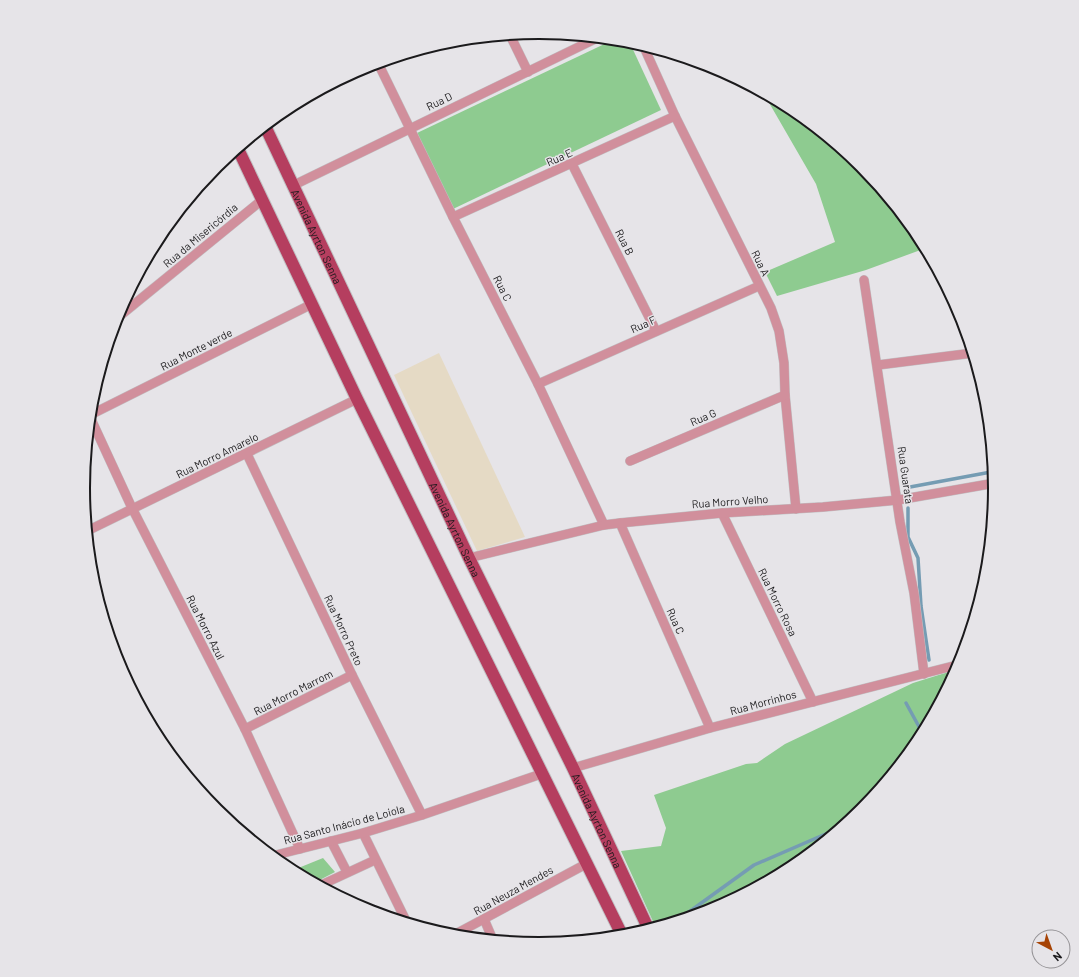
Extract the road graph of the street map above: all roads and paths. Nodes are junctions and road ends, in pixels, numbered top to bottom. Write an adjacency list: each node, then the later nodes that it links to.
1 (512, 40): 5 (street)
2 (589, 42): 5 (street, Rua D)
3 (646, 52): 6 (street, Rua A)
4 (381, 68): 7 (street, Rua C)
5 (528, 72): 7 (street, Rua D)
6 (675, 116): 10 (street, Rua E); 15 (street, Rua A)
7 (410, 128): 11 (street, Rua D); 13 (street, Rua C)
8 (267, 131): 11 (main road, Avenida Ayrton Senna)
9 (240, 153): 12 (main road)
10 (572, 164): 13 (street, Rua E); 18 (street, Rua B)
11 (292, 186): 36 (main road, Avenida Ayrton Senna)
12 (262, 200): 16 (main road); 17 (street, Rua da Misericórdia)
13 (453, 217): 21 (street, Rua C)
14 (864, 280): 20 (street, Rua Guarata)
15 (759, 286): 18 (street, Rua F); 22 (street, Rua A)
16 (312, 304): 23 (main road); 24 (street, Rua Monte verde)
17 (127, 310)
18 (656, 331): 21 (street, Rua F)
19 (968, 354): 20 (street)
20 (878, 364): 29 (street, Rua Guarata)
21 (538, 384): 34 (street, Rua C)
22 (785, 395): 27 (street, Rua G); 31 (street, Rua A)
23 (357, 399): 26 (street, Rua Morro Amarelo); 44 (main road)
24 (97, 412)
25 (95, 426): 30 (street, Rua Morro Azul)
26 (247, 454): 30 (street, Rua Morro Amarelo); 39 (street, Rua Morro Preto)
27 (630, 461)
28 (989, 484): 29 (street, Rua Morro Velho)
29 (898, 500): 31 (street, Rua Morro Velho); 38 (street, Rua Guarata)
30 (132, 508): 35 (street, Rua Morro Amarelo); 42 (street, Rua Morro Azul)
31 (796, 509): 32 (street, Rua Morro Velho)
32 (722, 513): 33 (street, Rua Morro Velho); 40 (street, Rua Morro Rosa)
33 (620, 523): 34 (street, Rua Morro Velho); 41 (street, Rua C)
34 (604, 525): 36 (street, Rua Morro Velho)
35 (92, 528)
36 (469, 558): 43 (main road, Avenida Ayrton Senna)
37 (953, 666): 38 (street, Rua Morrinhos)
38 (924, 674): 40 (street, Rua Morrinhos)
39 (352, 675): 42 (street, Rua Morro Marrom); 45 (street, Rua Morro Preto)
40 (813, 702): 41 (street, Rua Morrinhos)
41 (710, 728): 43 (street, Rua Morrinhos)
42 (246, 729): 48 (street, Rua Morro Azul)
43 (573, 768): 56 (main road, Avenida Ayrton Senna)
44 (541, 774): 45 (street, Rua Santo Inácio de Loiola); 51 (main road)
45 (422, 815): 46 (street, Rua Santo Inácio de Loiola)
46 (363, 833): 47 (street, Rua Santo Inácio de Loiola); 50 (street)
47 (331, 841): 48 (street, Rua Santo Inácio de Loiola); 52 (street)
48 (300, 849): 49 (street, Rua Santo Inácio de Loiola)
49 (279, 854)
50 (375, 860): 52 (street); 54 (street)
51 (586, 864): 55 (street, Rua Neuza Mendes); 57 (main road)
52 (347, 872): 53 (street)
53 (325, 883)
54 (404, 917)
55 (484, 919): 58 (street, Rua Neuza Mendes); 59 (street)
56 (647, 925)
57 (620, 930)
58 (462, 931)
59 (492, 935)

